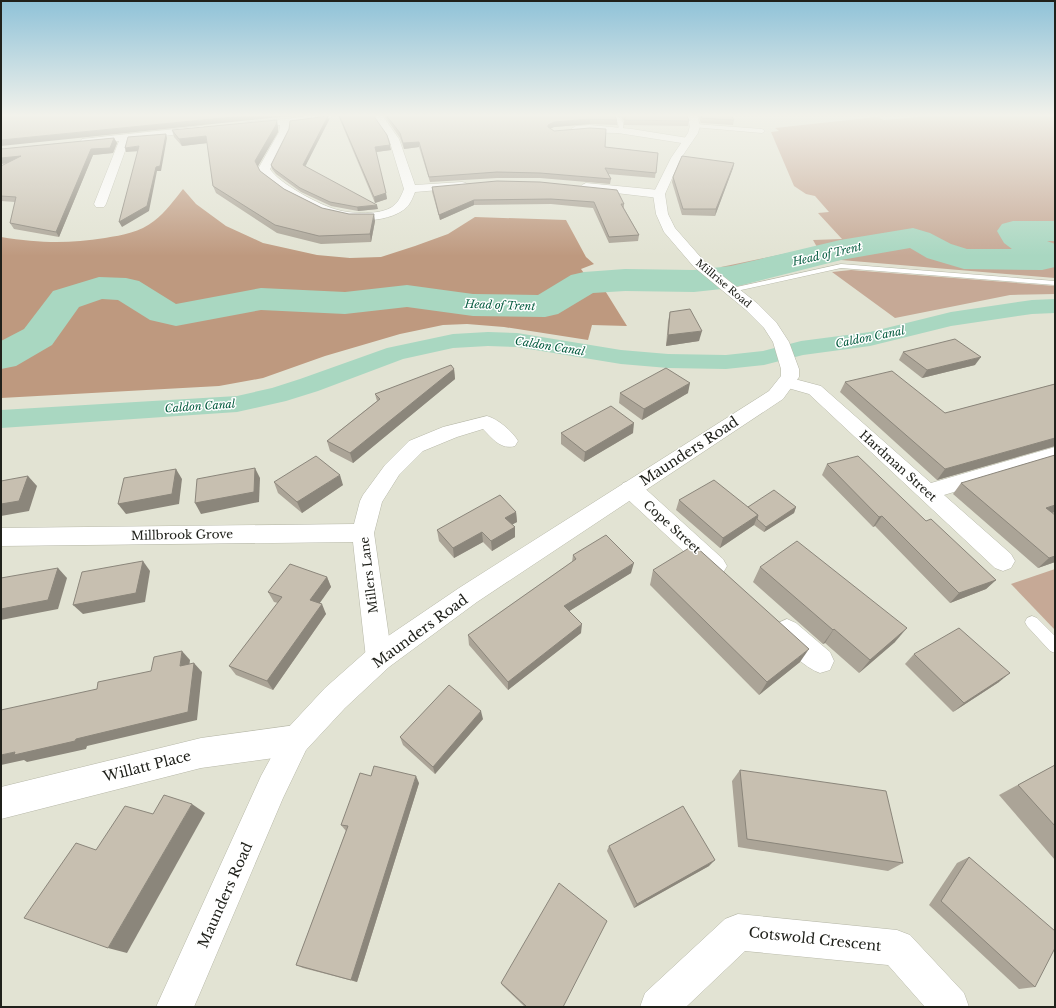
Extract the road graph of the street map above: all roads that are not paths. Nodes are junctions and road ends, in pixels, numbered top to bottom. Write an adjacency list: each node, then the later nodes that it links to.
1 (114, 162): 9 (street)
2 (268, 162): 7 (street)
3 (401, 162): 7 (street)
4 (674, 162): 8 (street)
5 (476, 184): 7 (street)
6 (571, 186): 8 (street)
7 (410, 189)
8 (659, 194): 11 (street, Millrise Road)
9 (97, 200)
10 (1055, 283): 11 (lane)
11 (729, 288): 12 (street, Millrise Road)
12 (789, 376): 15 (street, Maunders Road); 16 (street, Hardman Street)
13 (508, 441): 17 (street, Millers Lane)
14 (1055, 454): 16 (street)
15 (631, 489): 20 (street, Cope Street); 24 (street, Maunders Road)
16 (927, 492): 19 (street, Hardman Street)
17 (363, 533): 18 (street, Millbrook Grove); 24 (street, Millers Lane)
18 (1, 537)
19 (1003, 561)
20 (731, 580)
21 (773, 618): 25 (street)
22 (1032, 622): 23 (lane)
23 (1055, 646)
24 (379, 658): 26 (street, Maunders Road)
25 (820, 661)
26 (296, 740): 27 (street, Willatt Place); 28 (street, Maunders Road)
27 (1, 803)
28 (175, 1007)
29 (659, 1007): 30 (street, Cotswold Crescent)
30 (950, 1007)

